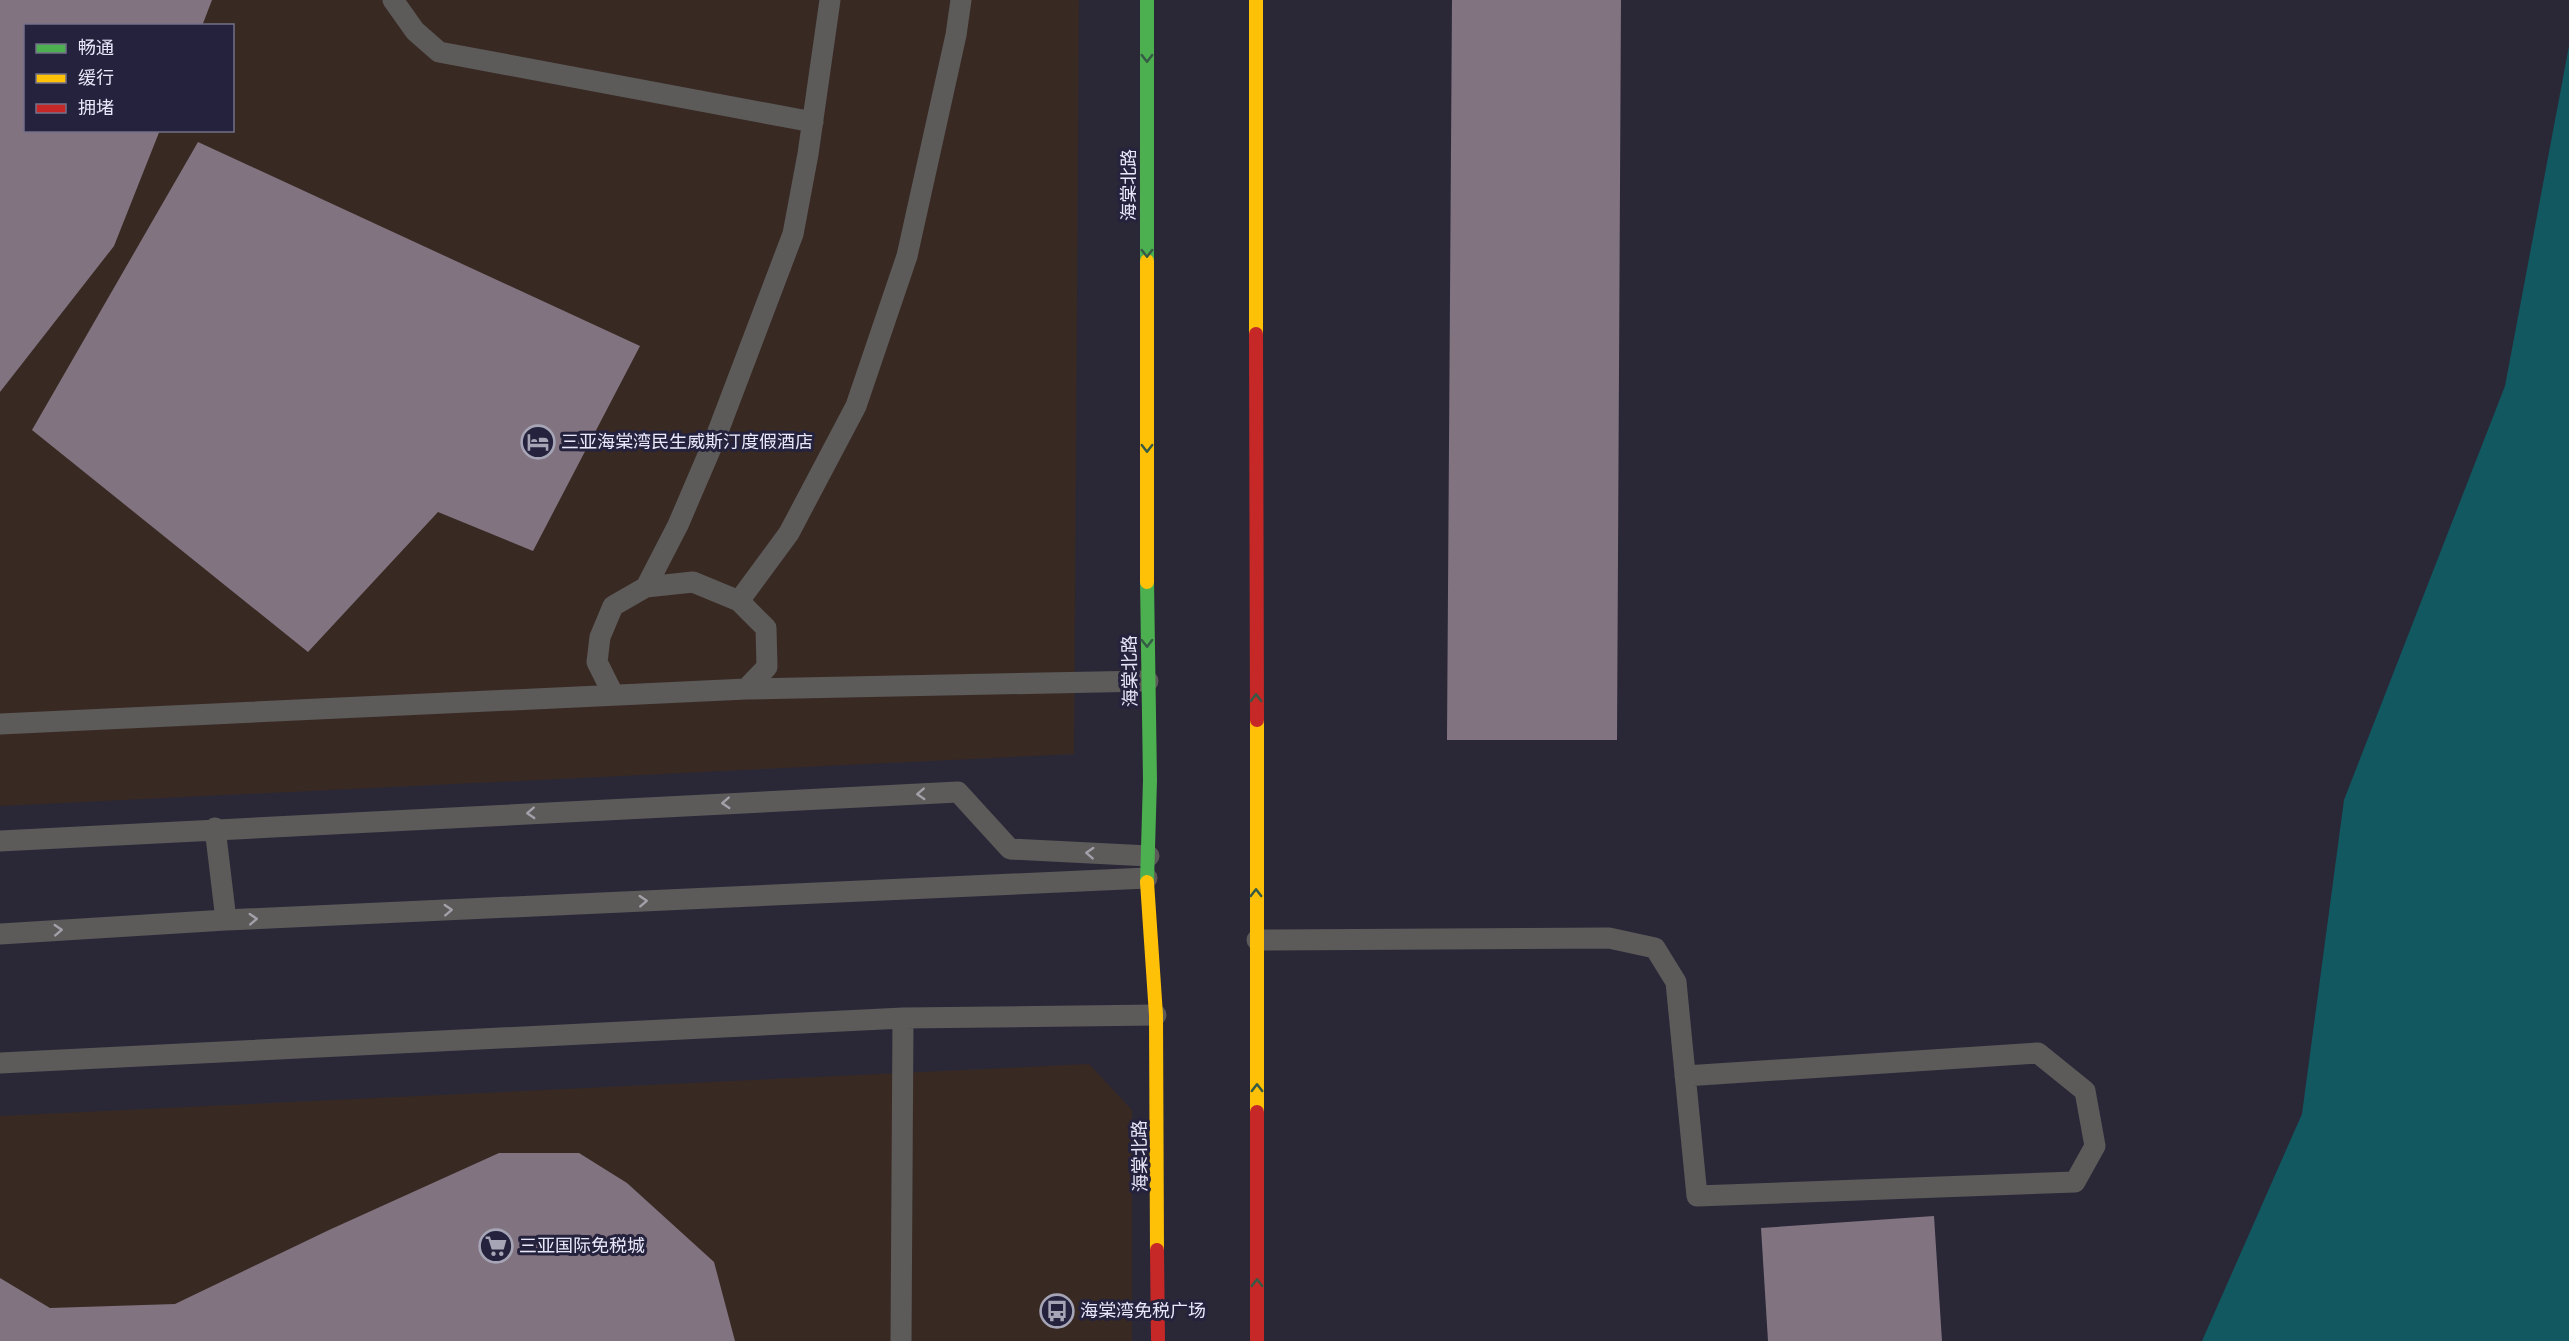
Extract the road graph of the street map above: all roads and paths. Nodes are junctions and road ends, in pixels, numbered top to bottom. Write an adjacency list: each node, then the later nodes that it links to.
1 (393, 0): 6 (lane)
2 (830, 0): 6 (lane)
3 (961, 0): 8 (lane)
4 (1147, 0): 9 (main road, 海棠北路, one-way to 9)
5 (1256, 0): 19 (main road, one-way to 5)
6 (813, 122): 7 (lane)
7 (646, 587): 8 (lane); 11 (lane)
8 (739, 601): 10 (lane)
9 (1148, 681): 10 (lane); 15 (main road, 海棠北路)
10 (746, 689): 11 (lane)
11 (613, 694): 12 (lane)
12 (0, 724)
13 (215, 828): 14 (lane); 15 (lane, one-way to 13); 17 (lane)
14 (0, 841)
15 (1149, 856): 16 (main road, 海棠北路)
16 (1147, 878): 17 (lane, one-way to 16); 20 (main road, 海棠北路)
17 (226, 920): 18 (lane, one-way to 17)
18 (0, 934)
19 (1257, 940): 23 (lane); 26 (main road, one-way to 19)
20 (1156, 1015): 21 (lane); 25 (main road, 海棠北路)
21 (903, 1018): 22 (lane); 24 (lane)
22 (0, 1063)
23 (1685, 1076): 23 (lane)
24 (901, 1341)
25 (1158, 1341)
26 (1257, 1341)

